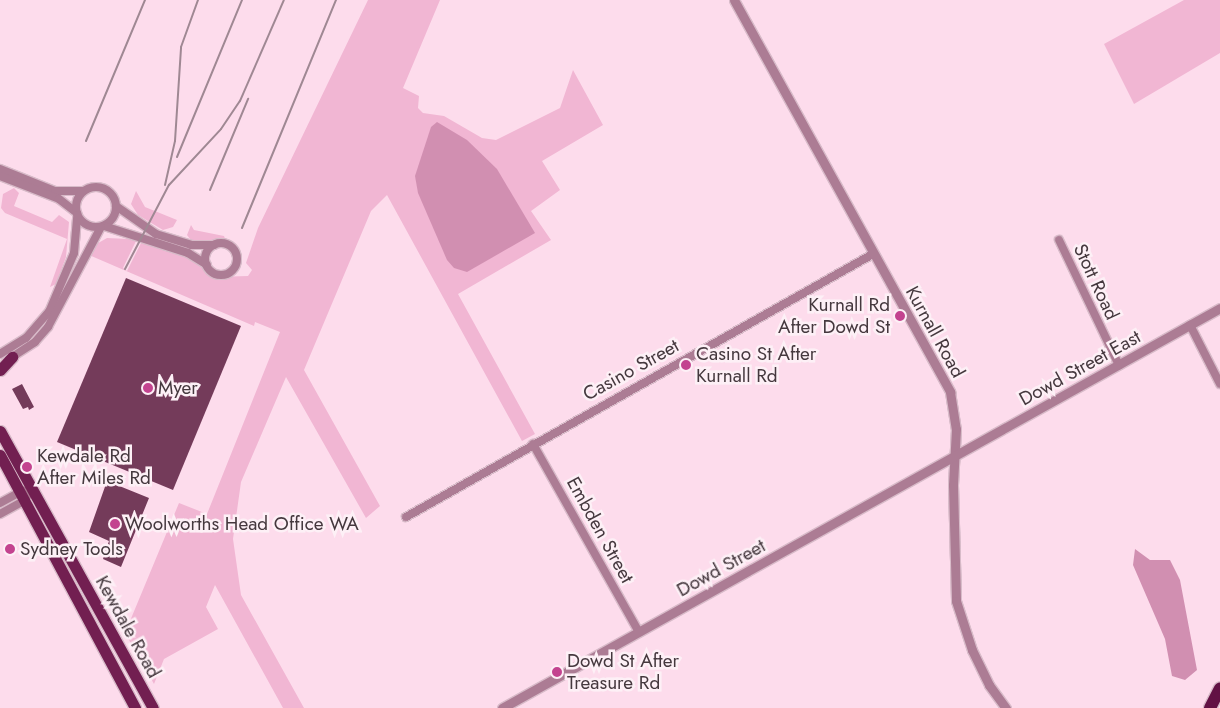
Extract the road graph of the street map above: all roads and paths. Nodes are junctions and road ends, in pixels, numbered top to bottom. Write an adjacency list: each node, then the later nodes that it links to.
1 (734, 0): 10 (street, Kurnall Road)
2 (0, 169): 4 (street)
3 (0, 176): 6 (street)
4 (84, 191): 5 (street); 6 (street)
5 (116, 206): 7 (street); 9 (street)
6 (77, 214): 7 (street); 14 (street)
7 (102, 226): 11 (street); 15 (street)
8 (1059, 240): 17 (street, Stott Road)
9 (214, 245): 11 (street); 11 (street)
10 (873, 254): 21 (street, Casino Street); 23 (street, Kurnall Road)
11 (207, 265)
12 (1220, 308): 13 (street, Dowd Street East)
13 (1190, 325): 17 (street, Dowd Street East); 19 (street)
14 (0, 354)
15 (12, 357): 16 (street); 18 (main road)
16 (0, 364)
17 (1118, 365): 23 (street, Dowd Street East)
18 (0, 370)
19 (1220, 384)
20 (0, 431): 24 (main road, Kewdale Road)
21 (533, 444): 28 (street, Casino Street); 31 (street, Embden Street)
22 (0, 455): 25 (main road, Kewdale Road)
23 (956, 455): 31 (street, Dowd Street); 36 (street, Kurnall Road)
24 (32, 489): 25 (street); 29 (main road, Kewdale Road)
25 (22, 496): 26 (street); 27 (street); 30 (main road, Kewdale Road)
26 (0, 503)
27 (0, 514)
28 (406, 517)
29 (98, 608): 30 (main road); 34 (main road, Kewdale Road)
30 (86, 615): 33 (main road, Kewdale Road)
31 (639, 632): 35 (street, Dowd Street)
32 (1220, 688): 37 (highway)
33 (135, 708)
34 (153, 708)
35 (502, 708)
36 (1006, 708)
37 (1210, 708)

